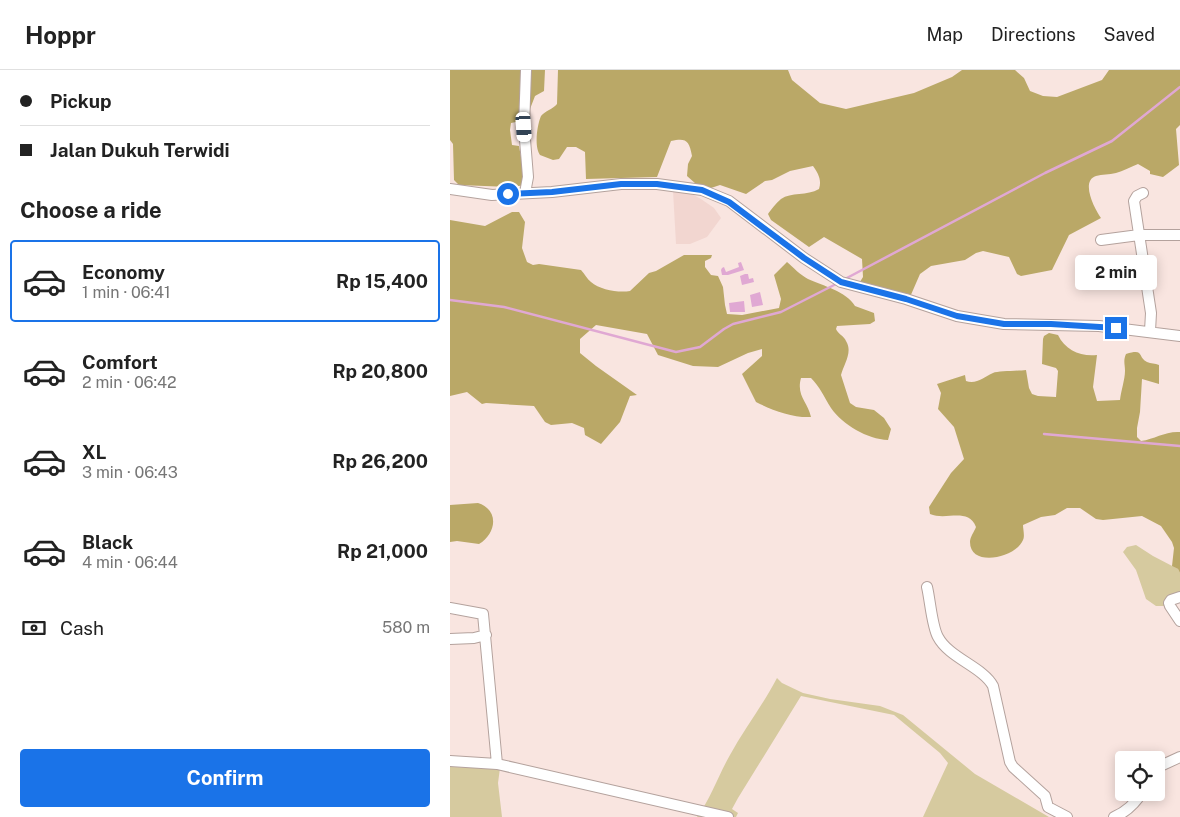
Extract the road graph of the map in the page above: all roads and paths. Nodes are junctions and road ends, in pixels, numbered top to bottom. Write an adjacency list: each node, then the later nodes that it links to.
1 (526, 70): 3 (street)
2 (450, 189): 3 (street)
3 (524, 193): 8 (street)
4 (1143, 193): 5 (street)
5 (1139, 235): 6 (street); 7 (street); 8 (street)
6 (1180, 235)
7 (1101, 240)
8 (1150, 331): 9 (street)
9 (1180, 336)
10 (927, 587): 22 (street)
11 (1180, 597): 13 (street)
12 (450, 608): 14 (street)
13 (1180, 621)
14 (486, 635): 15 (street); 18 (street)
15 (450, 639)
16 (1180, 757): 19 (street)
17 (450, 761): 18 (street)
18 (496, 764): 21 (street)
19 (1165, 764)
20 (1136, 801): 23 (street)
21 (728, 817)
22 (1067, 817)
23 (1114, 817)

